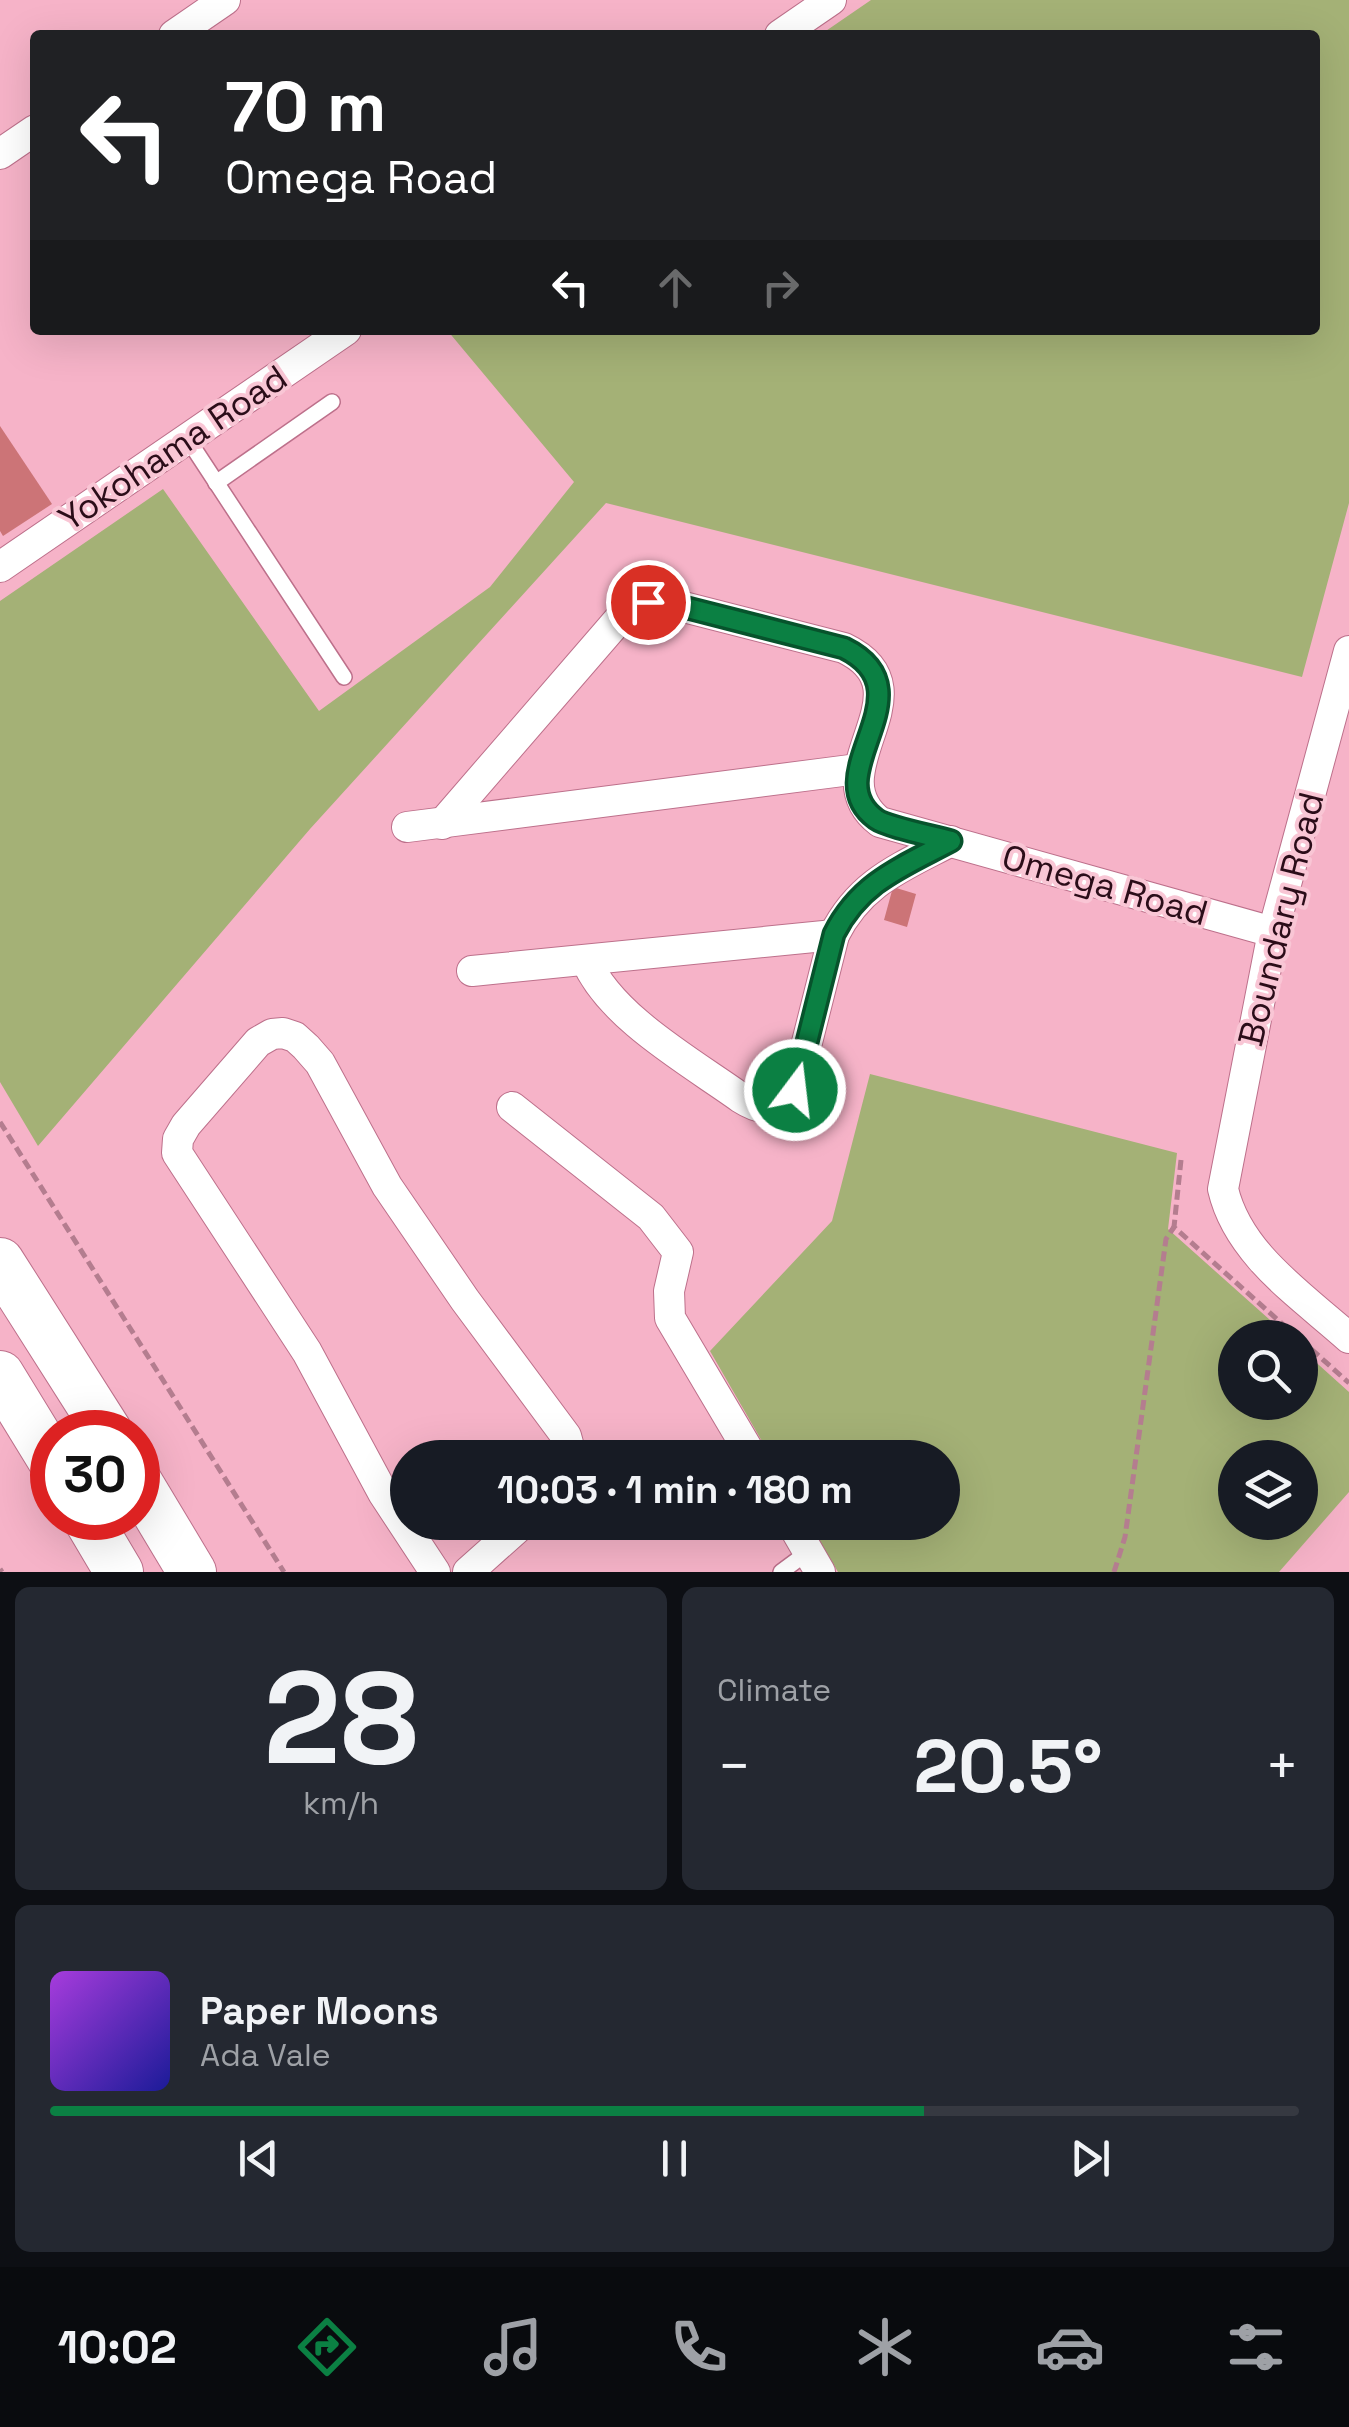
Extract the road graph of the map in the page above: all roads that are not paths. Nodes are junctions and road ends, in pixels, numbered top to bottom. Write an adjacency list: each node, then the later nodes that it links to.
1 (225, 0): 3 (street)
2 (831, 0): 4 (street)
3 (181, 30)
4 (787, 30)
5 (30, 133): 6 (street)
6 (0, 154)
7 (339, 335): 9 (street, Yokohama Road)
8 (332, 402): 10 (lane)
9 (187, 438): 10 (lane); 11 (street, Yokohama Road)
10 (216, 483): 13 (lane)
11 (0, 567)
12 (1349, 651): 14 (street, Boundary Road)
13 (344, 677)
14 (1344, 690): 19 (street, Boundary Road)
15 (858, 769): 16 (street); 16 (street); 18 (street, Omega Road)
16 (442, 824): 17 (street)
17 (408, 827)
18 (951, 841): 19 (street, Omega Road); 20 (street)
19 (1273, 932): 25 (street, Boundary Road)
20 (834, 934): 21 (street); 21 (street)
21 (586, 960): 22 (street)
22 (472, 970)
23 (512, 1107): 30 (street)
24 (0, 1262): 27 (main road)
25 (1349, 1338)
26 (0, 1375): 28 (main road)
27 (94, 1410)
28 (30, 1424)
29 (567, 1440): 31 (street)
30 (742, 1440)
31 (390, 1505)
32 (160, 1519): 39 (main road)
33 (100, 1540): 38 (main road)
34 (414, 1540): 40 (street)
35 (504, 1540): 41 (street)
36 (801, 1540): 37 (street)
37 (814, 1562): 42 (lane)
38 (119, 1572)
39 (192, 1572)
40 (435, 1572)
41 (468, 1572)
42 (781, 1572)

